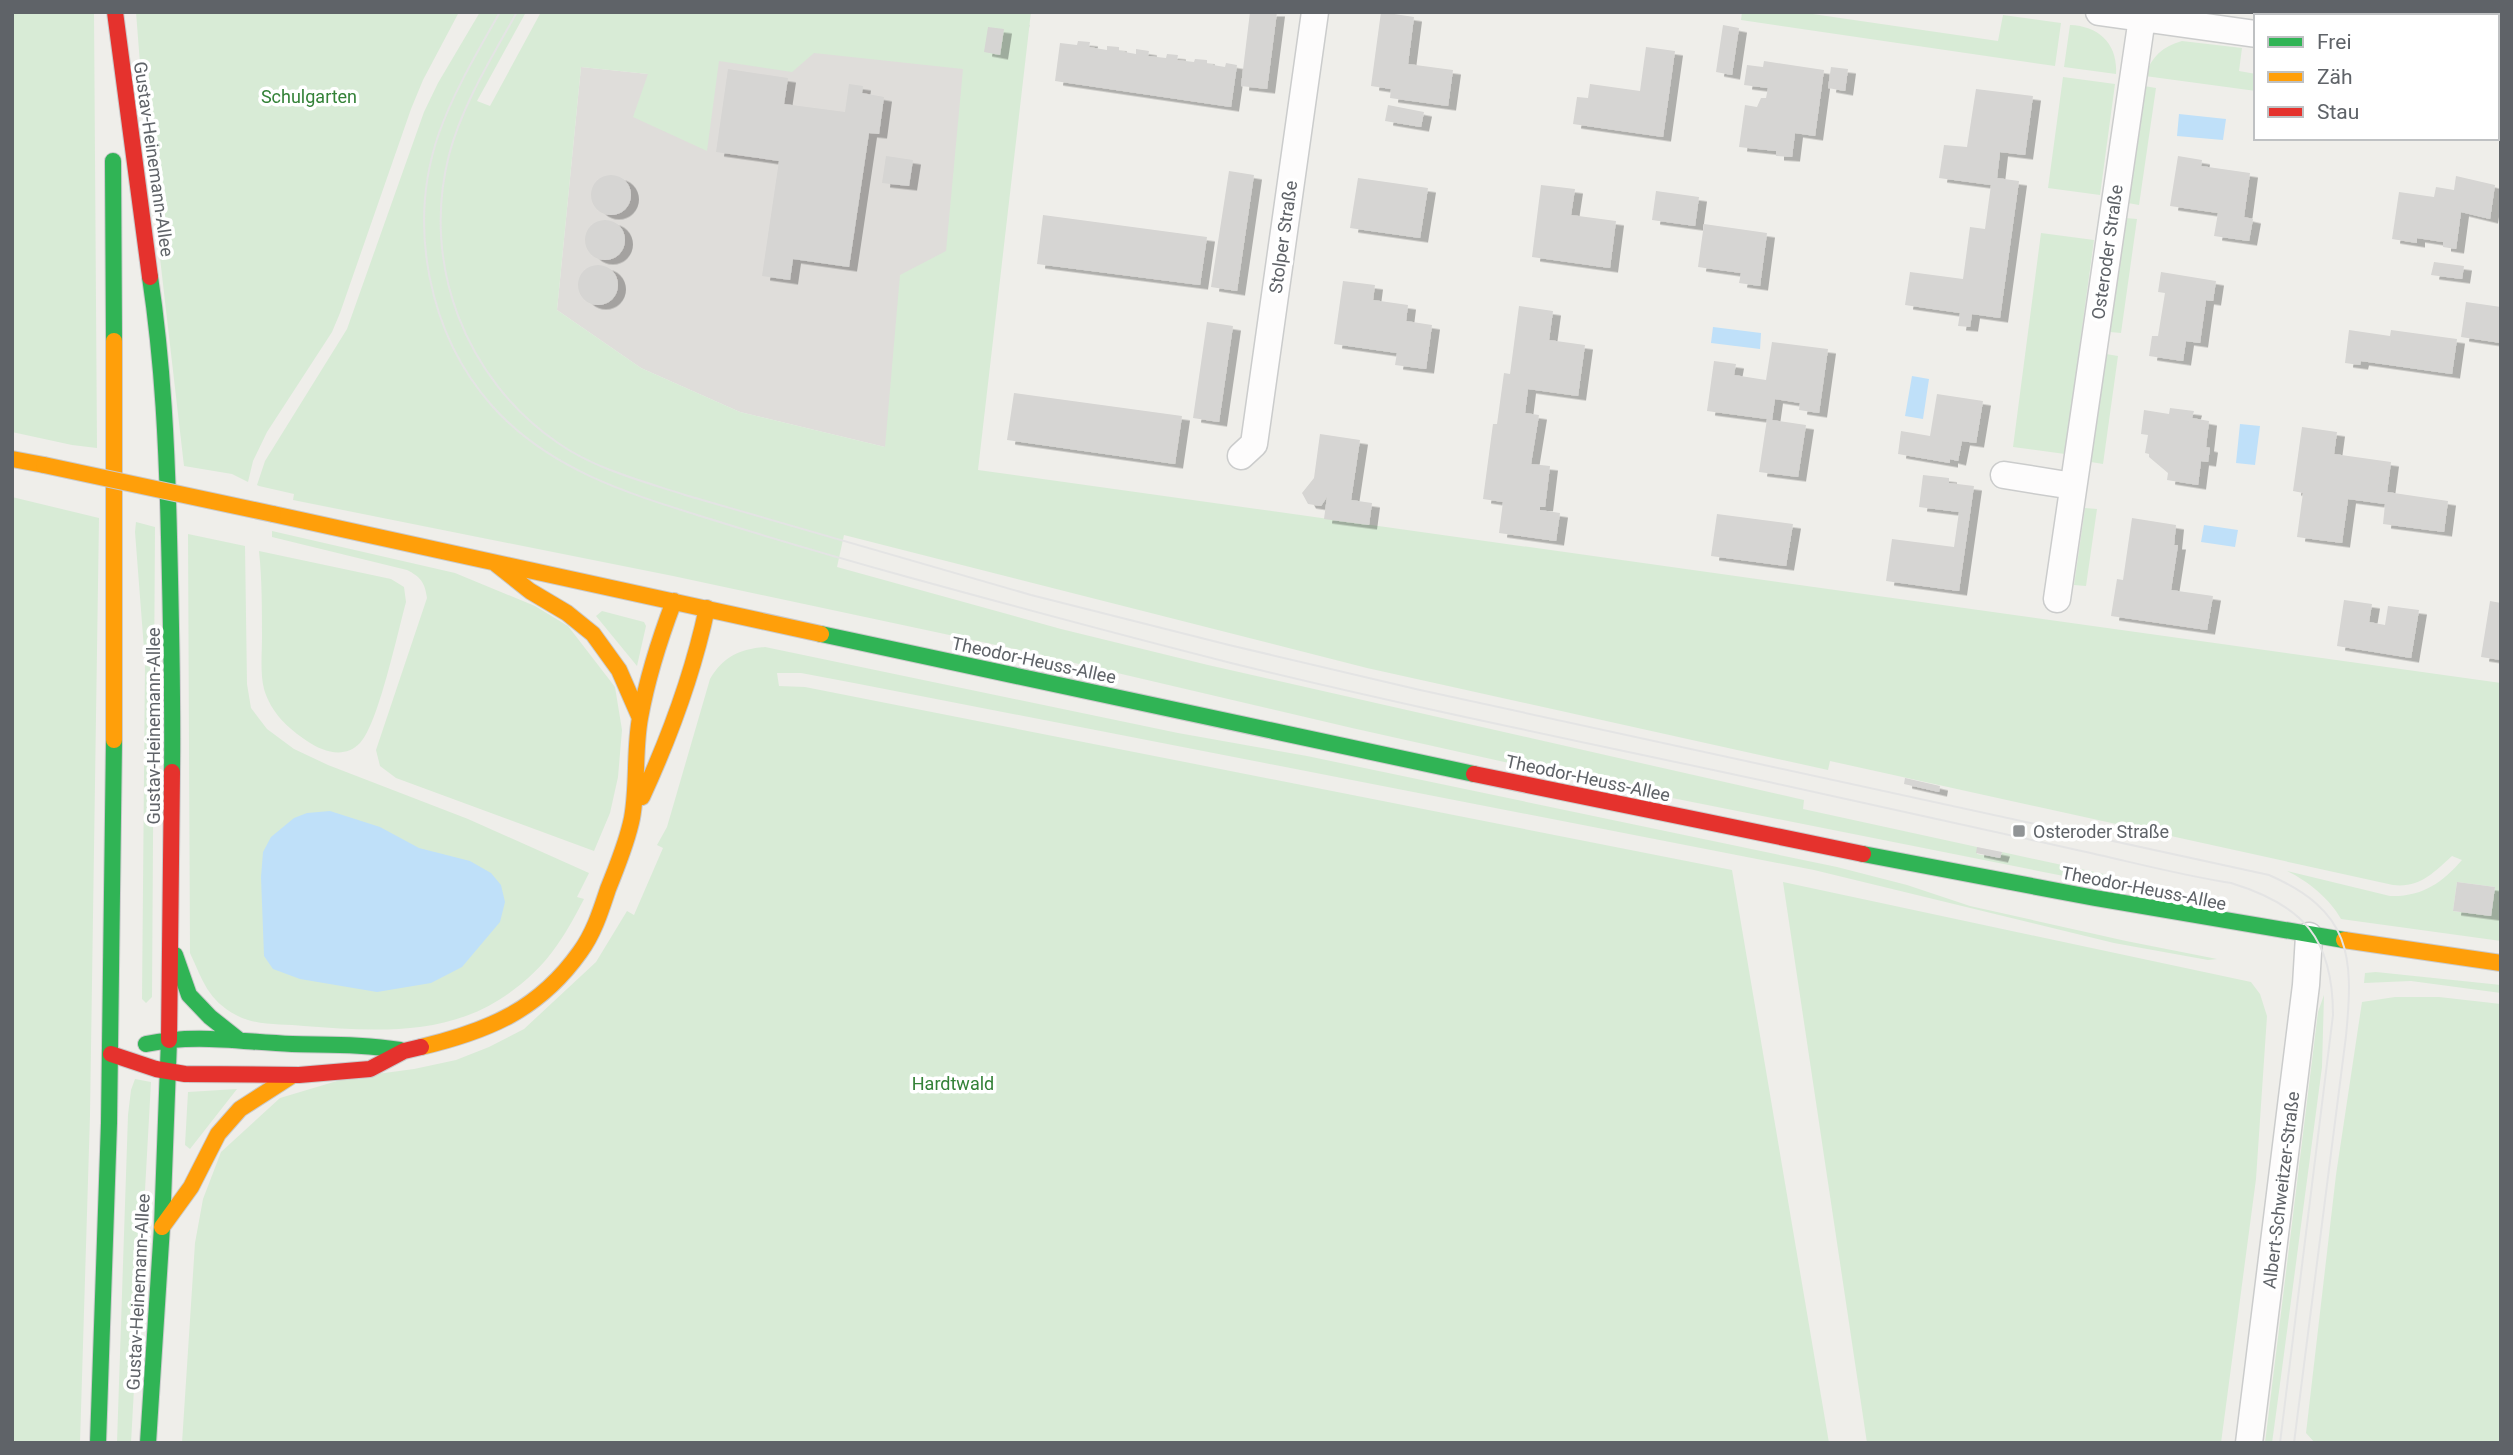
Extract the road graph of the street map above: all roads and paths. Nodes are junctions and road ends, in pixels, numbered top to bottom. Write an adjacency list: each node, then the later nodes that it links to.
1 (114, 12): 6 (main road, Gustav-Heinemann-Allee); 19 (main road, Gustav-Heinemann-Allee)
2 (1315, 12): 8 (street, Stolper Straße)
3 (2099, 12): 4 (street)
4 (2142, 18): 5 (street); 11 (street, Osteroder Straße)
5 (2254, 34)
6 (113, 120)
7 (113, 148): 24 (main road, Gustav-Heinemann-Allee)
8 (1241, 456)
9 (12, 459): 12 (main road, Theodor-Heuss-Allee, bridge)
10 (2004, 475): 11 (street)
11 (2073, 486): 13 (street, Osteroder Straße)
12 (496, 564): 14 (main road, Theodor-Heuss-Allee); 16 (main road)
13 (2057, 599)
14 (674, 601): 15 (main road, Theodor-Heuss-Allee); 16 (main road)
15 (707, 608): 17 (main road); 18 (main road, Theodor-Heuss-Allee)
16 (640, 718): 17 (main road)
17 (632, 817): 23 (main road)
18 (2309, 936): 20 (main road, Theodor-Heuss-Allee); 30 (street, Albert-Schweitzer-Straße)
19 (171, 941): 21 (main road, Gustav-Heinemann-Allee); 22 (main road)
20 (2501, 963)
21 (169, 1040): 22 (main road); 24 (main road); 25 (main road, Gustav-Heinemann-Allee)
22 (239, 1040): 23 (main road)
23 (404, 1051): 26 (main road)
24 (111, 1054): 25 (main road); 28 (main road, Gustav-Heinemann-Allee)
25 (169, 1072): 26 (main road); 27 (main road, Gustav-Heinemann-Allee)
26 (293, 1075): 27 (main road)
27 (163, 1227): 29 (main road, Gustav-Heinemann-Allee)
28 (98, 1443)
29 (148, 1443)
30 (2249, 1443)

